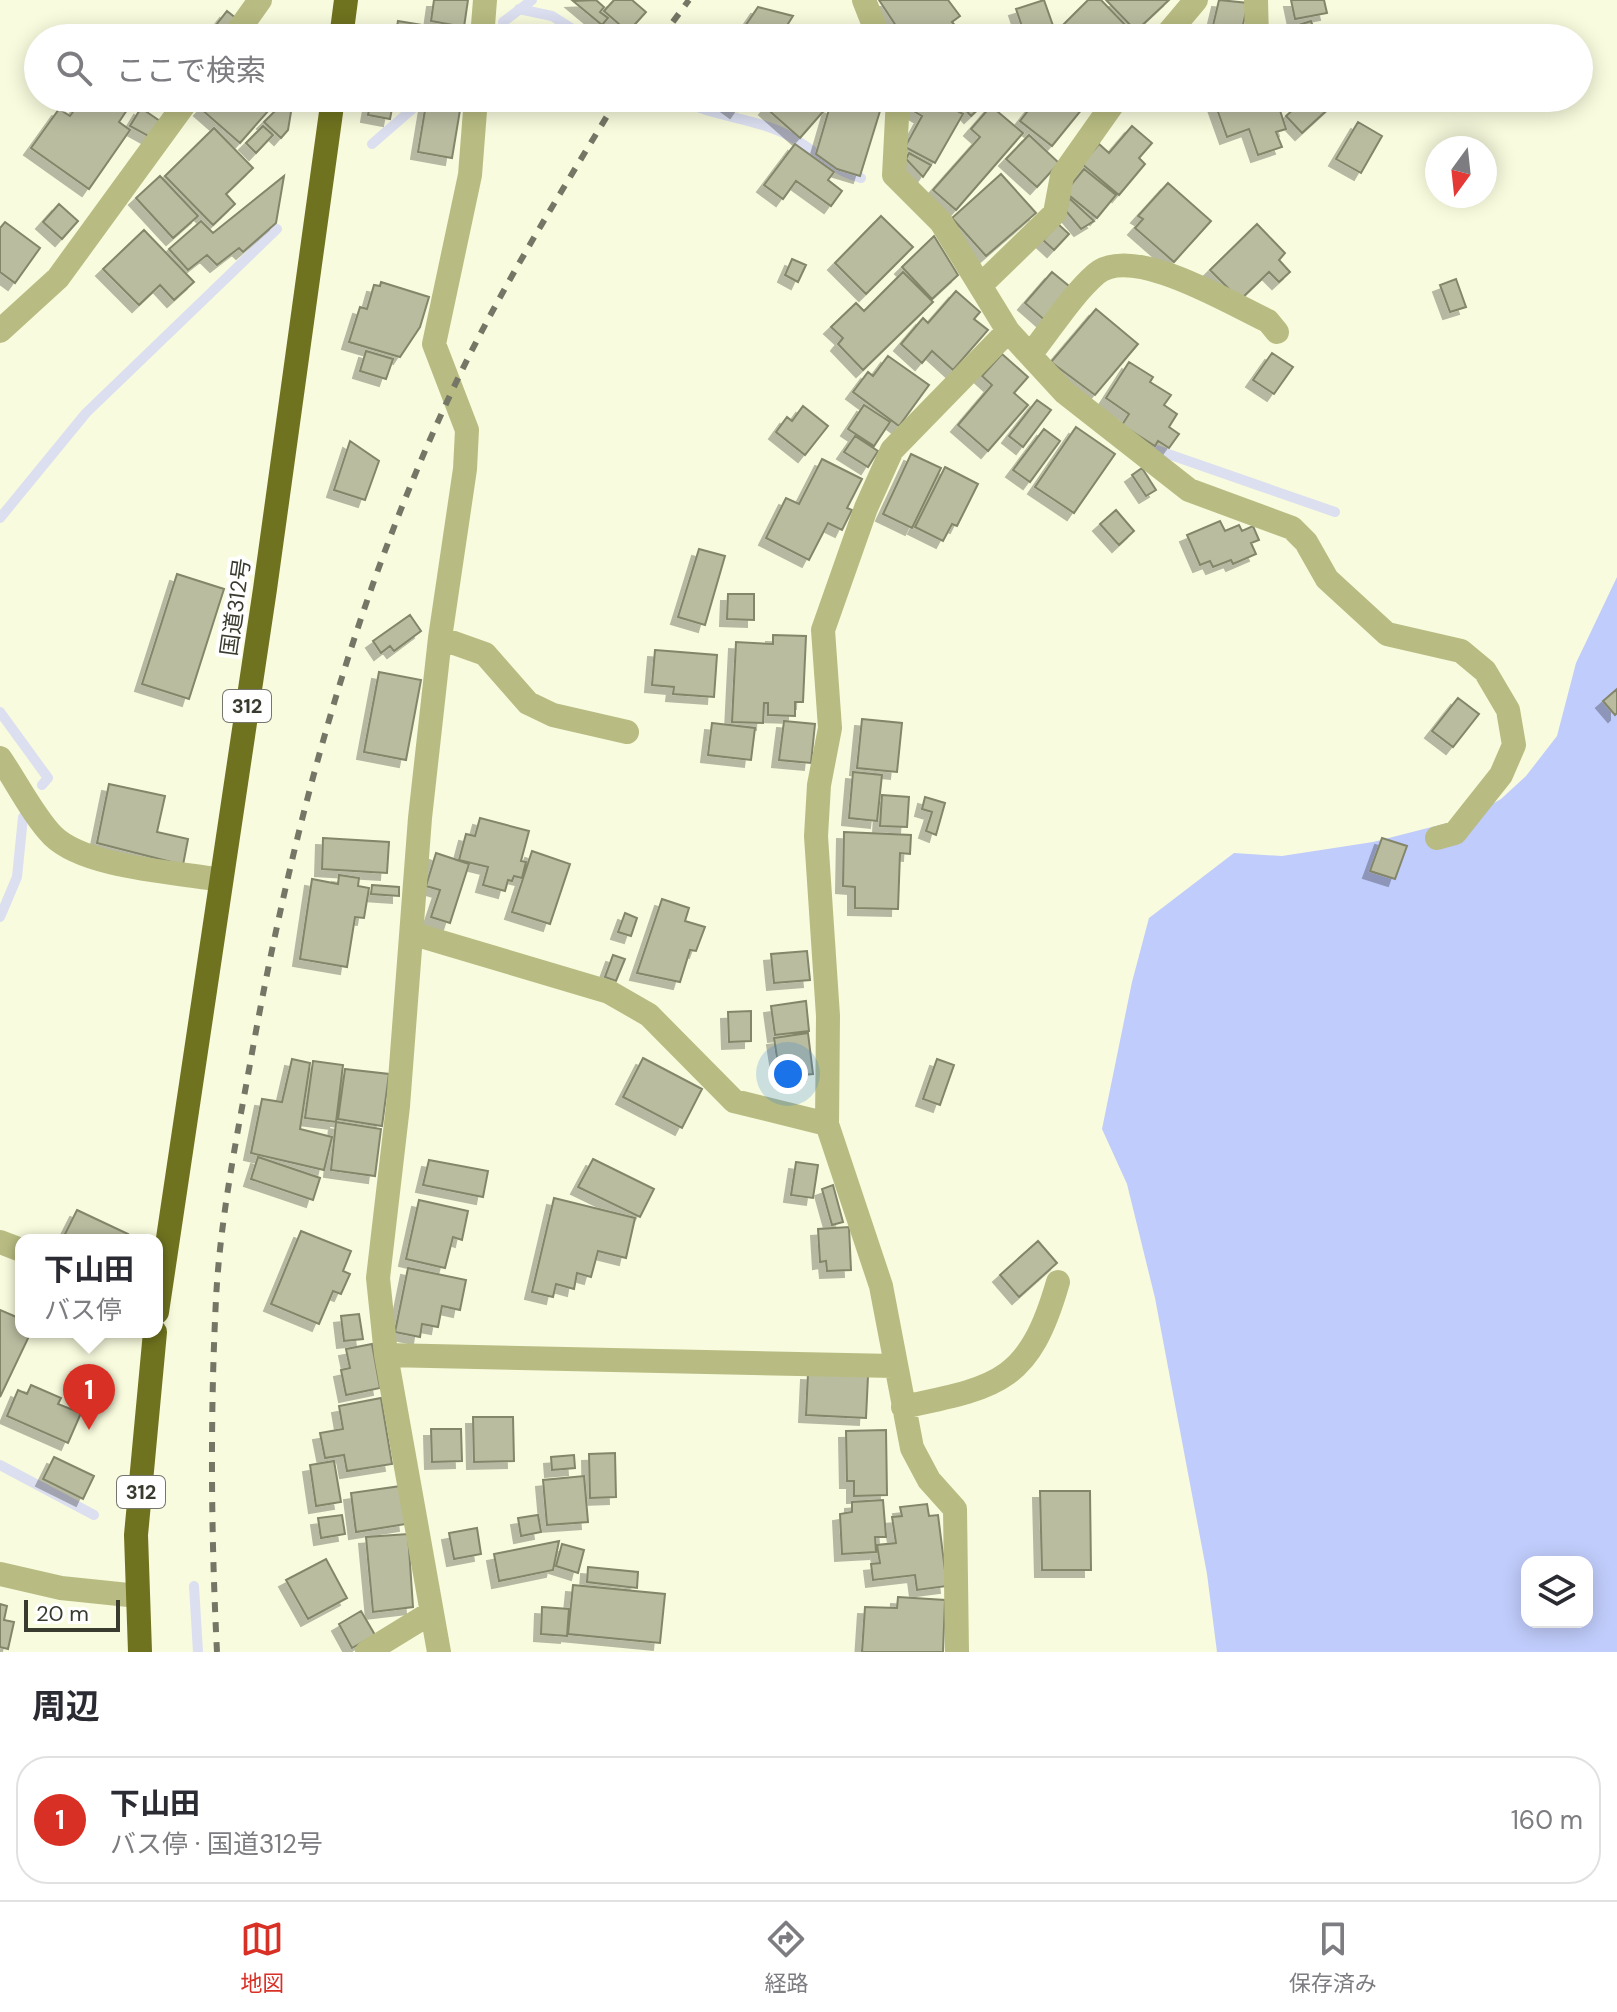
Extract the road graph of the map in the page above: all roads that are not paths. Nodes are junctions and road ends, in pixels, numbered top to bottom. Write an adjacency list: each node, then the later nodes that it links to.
1 (260, 0): 7 (street)
2 (346, 0): 8 (highway)
3 (485, 0): 9 (street)
4 (864, 0): 10 (street)
5 (1196, 0): 11 (street)
6 (1256, 0): 12 (street)
7 (243, 24)
8 (343, 24)
9 (483, 24)
10 (873, 24)
11 (1176, 24)
12 (1257, 24)
13 (179, 112): 19 (street)
14 (331, 112): 27 (highway, 国道312号 / 312)
15 (475, 112): 23 (street)
16 (897, 112): 18 (street)
17 (1107, 112): 18 (street)
18 (981, 285): 20 (street)
19 (0, 331)
20 (1008, 331): 22 (street); 29 (street)
21 (1277, 332): 22 (street)
22 (1030, 355): 26 (street)
23 (440, 638): 24 (street); 28 (street)
24 (627, 732)
25 (0, 758): 27 (street)
26 (1437, 838)
27 (221, 880): 30 (highway, 国道312号 / 312)
28 (414, 934): 29 (street); 33 (street)
29 (827, 1124): 34 (street)
30 (163, 1265)
31 (1058, 1282): 35 (street)
32 (154, 1338): 37 (highway, 312)
33 (386, 1355): 34 (street); 38 (street)
34 (894, 1366): 35 (street)
35 (903, 1407): 42 (street)
36 (0, 1574): 37 (street)
37 (138, 1596): 39 (highway, 312)
38 (429, 1614): 40 (street); 41 (street)
39 (140, 1652)
40 (367, 1652)
41 (439, 1652)
42 (957, 1652)

